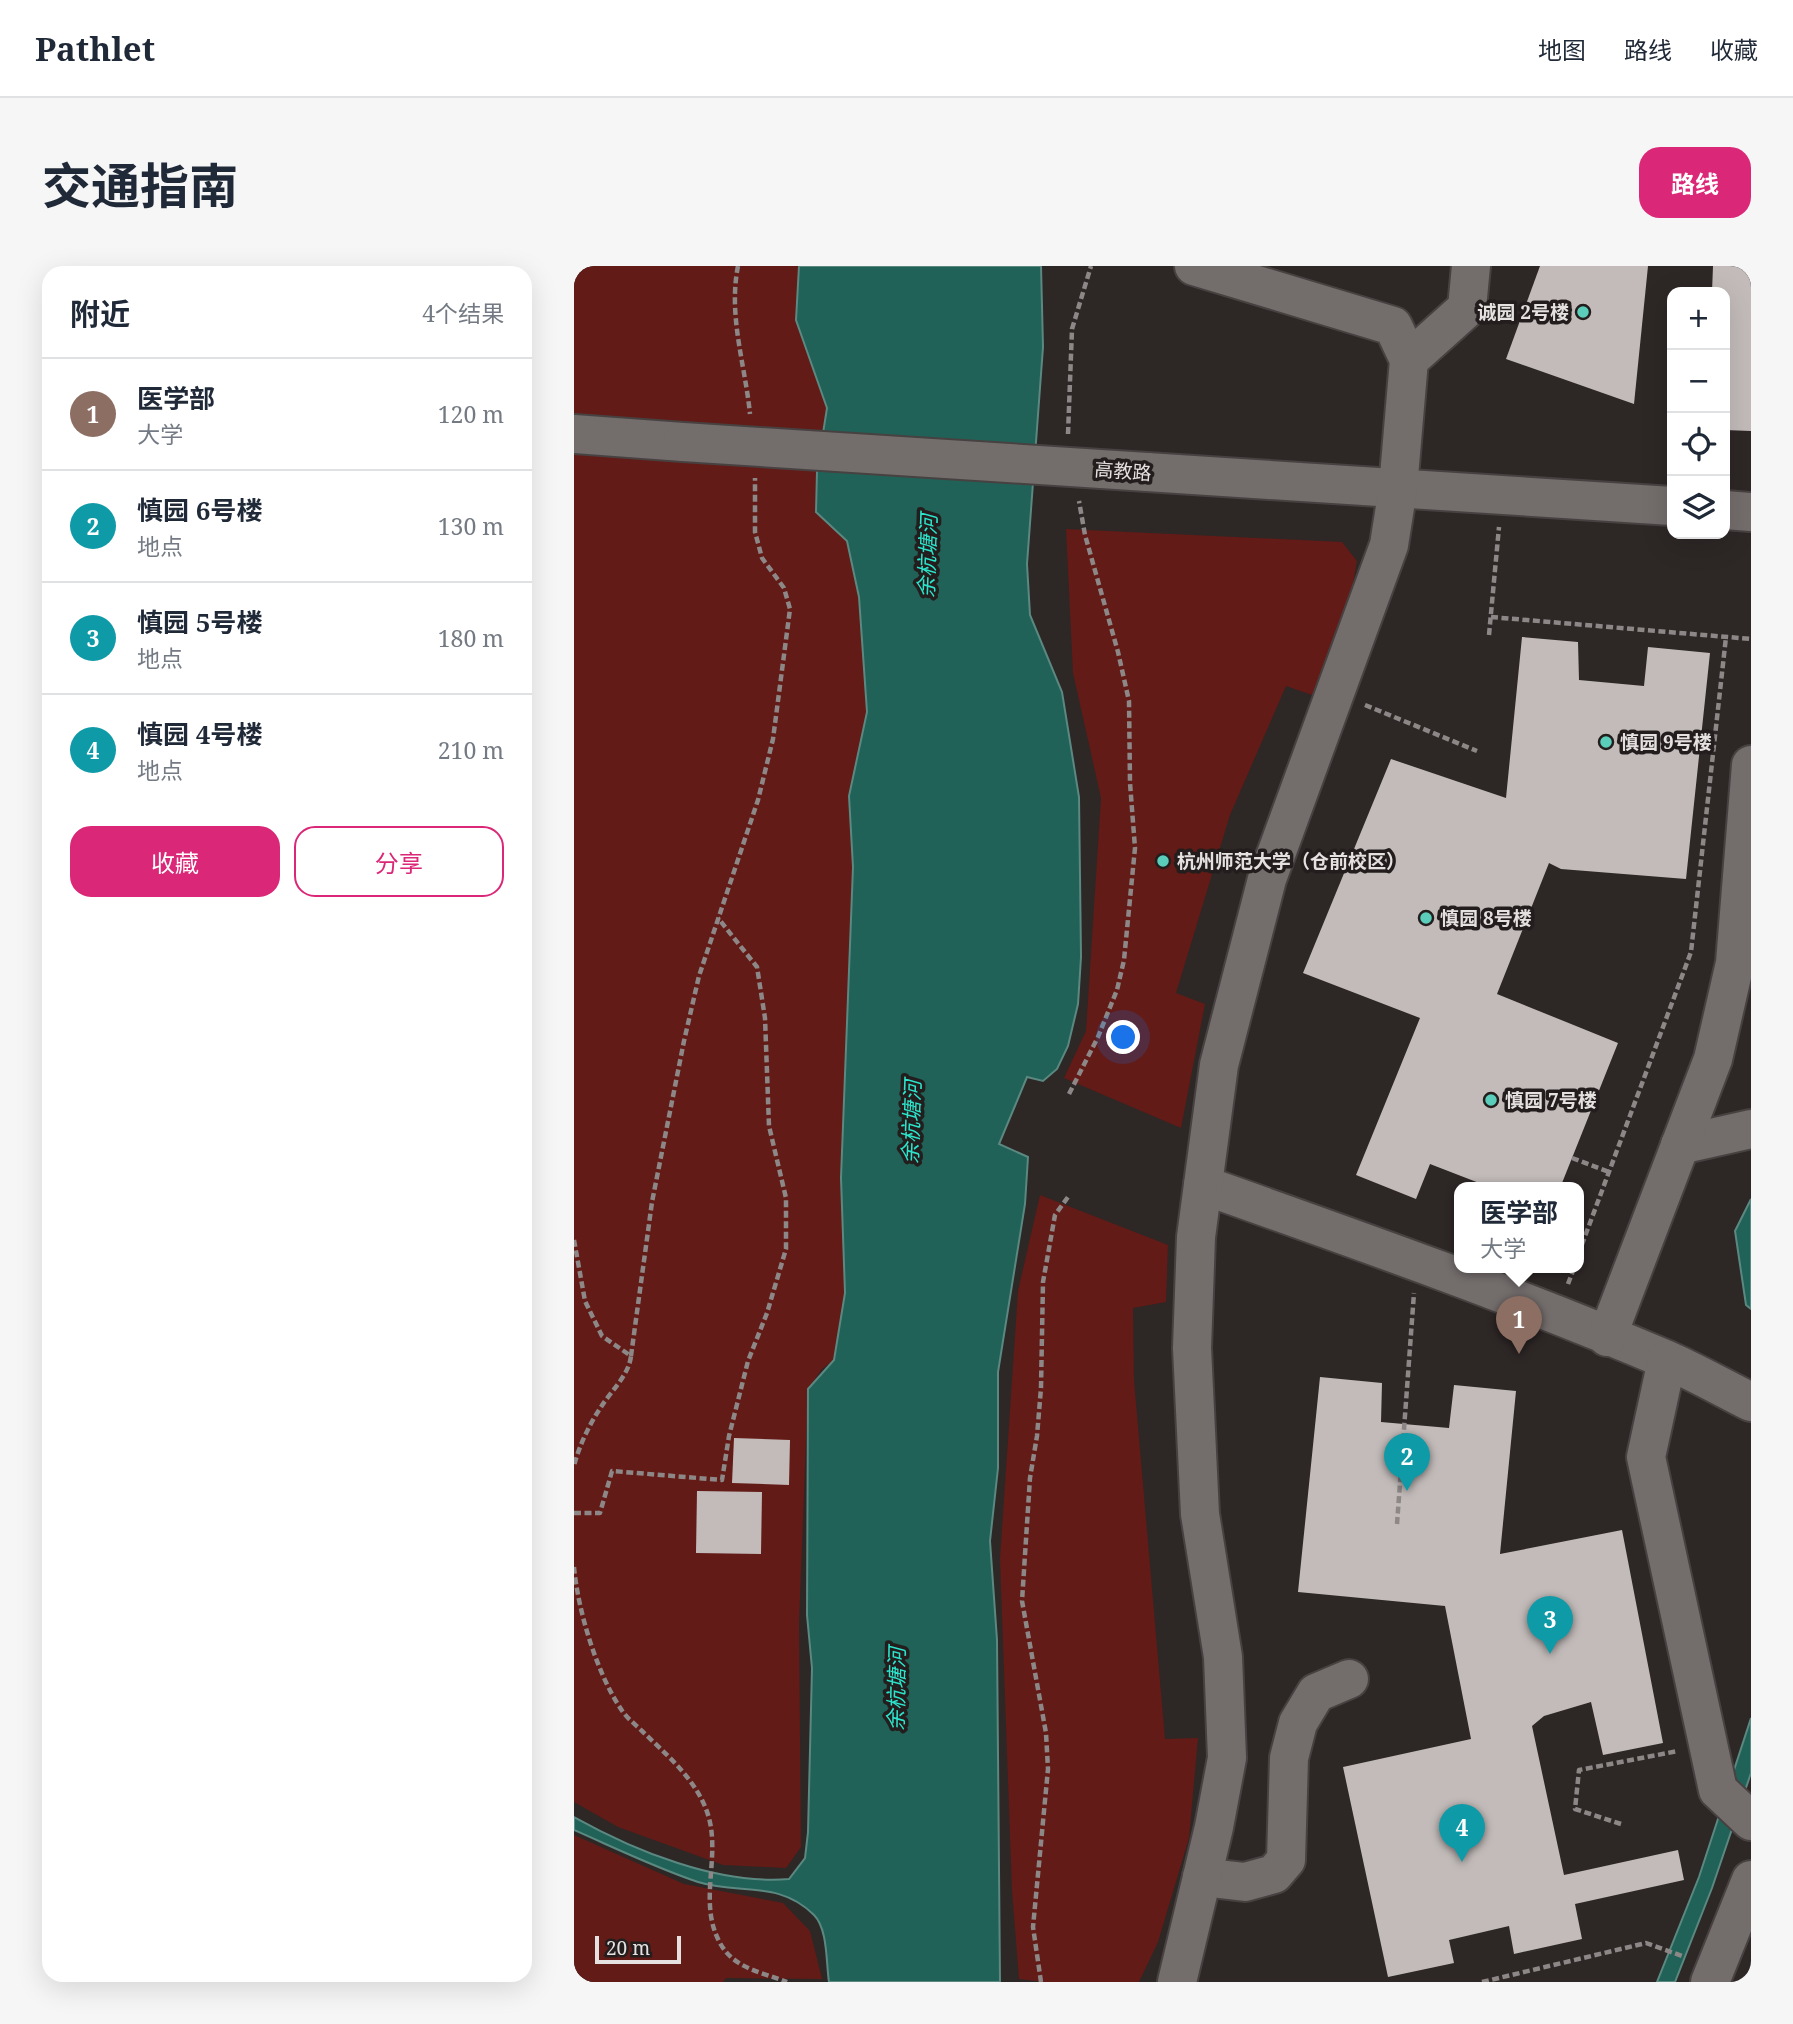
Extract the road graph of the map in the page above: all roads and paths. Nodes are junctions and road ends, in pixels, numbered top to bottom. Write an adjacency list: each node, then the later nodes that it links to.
1 (738, 266): 6 (path)
2 (1091, 266): 8 (path)
3 (1194, 266): 5 (street)
4 (1472, 266): 5 (street)
5 (1409, 360): 10 (street)
6 (752, 427)
7 (574, 434): 10 (street, 高教路, bridge)
8 (1068, 439)
9 (756, 466): 23 (path)
10 (1398, 488): 11 (street, 高教路); 20 (street)
11 (1501, 495): 13 (street, 高教路); 16 (path)
12 (1079, 499): 24 (path)
13 (1667, 506)
14 (1730, 510): 15 (street)
15 (1751, 512)
16 (1491, 617): 17 (path); 18 (path)
17 (1489, 635)
18 (1726, 637): 19 (path); 28 (path)
19 (1751, 639)
20 (1335, 693): 21 (path); 29 (street)
21 (1477, 751)
22 (1751, 765): 26 (street)
23 (718, 918): 35 (path); 39 (path)
24 (1069, 1094)
25 (1751, 1129): 26 (street)
26 (1680, 1145): 34 (street)
27 (1572, 1158): 28 (path)
28 (1609, 1172): 31 (path)
29 (1203, 1185): 33 (street); 46 (street)
30 (1068, 1197): 50 (path)
31 (1584, 1239)
32 (574, 1240): 35 (path)
33 (1417, 1261): 34 (street); 40 (path)
34 (1607, 1336): 36 (street)
35 (631, 1356): 38 (path)
36 (1667, 1360): 37 (street); 43 (street)
37 (1751, 1402)
38 (574, 1466)
39 (574, 1513)
40 (1397, 1524)
41 (574, 1567): 49 (path)
42 (1349, 1679): 46 (street)
43 (1708, 1745): 44 (street); 45 (path)
44 (1751, 1821)
45 (1620, 1824)
46 (1202, 1877): 51 (street)
47 (1751, 1880): 48 (street)
48 (1713, 1974): 52 (path)
49 (787, 1982)
50 (1041, 1982)
51 (1177, 1982)
52 (1482, 1982)

